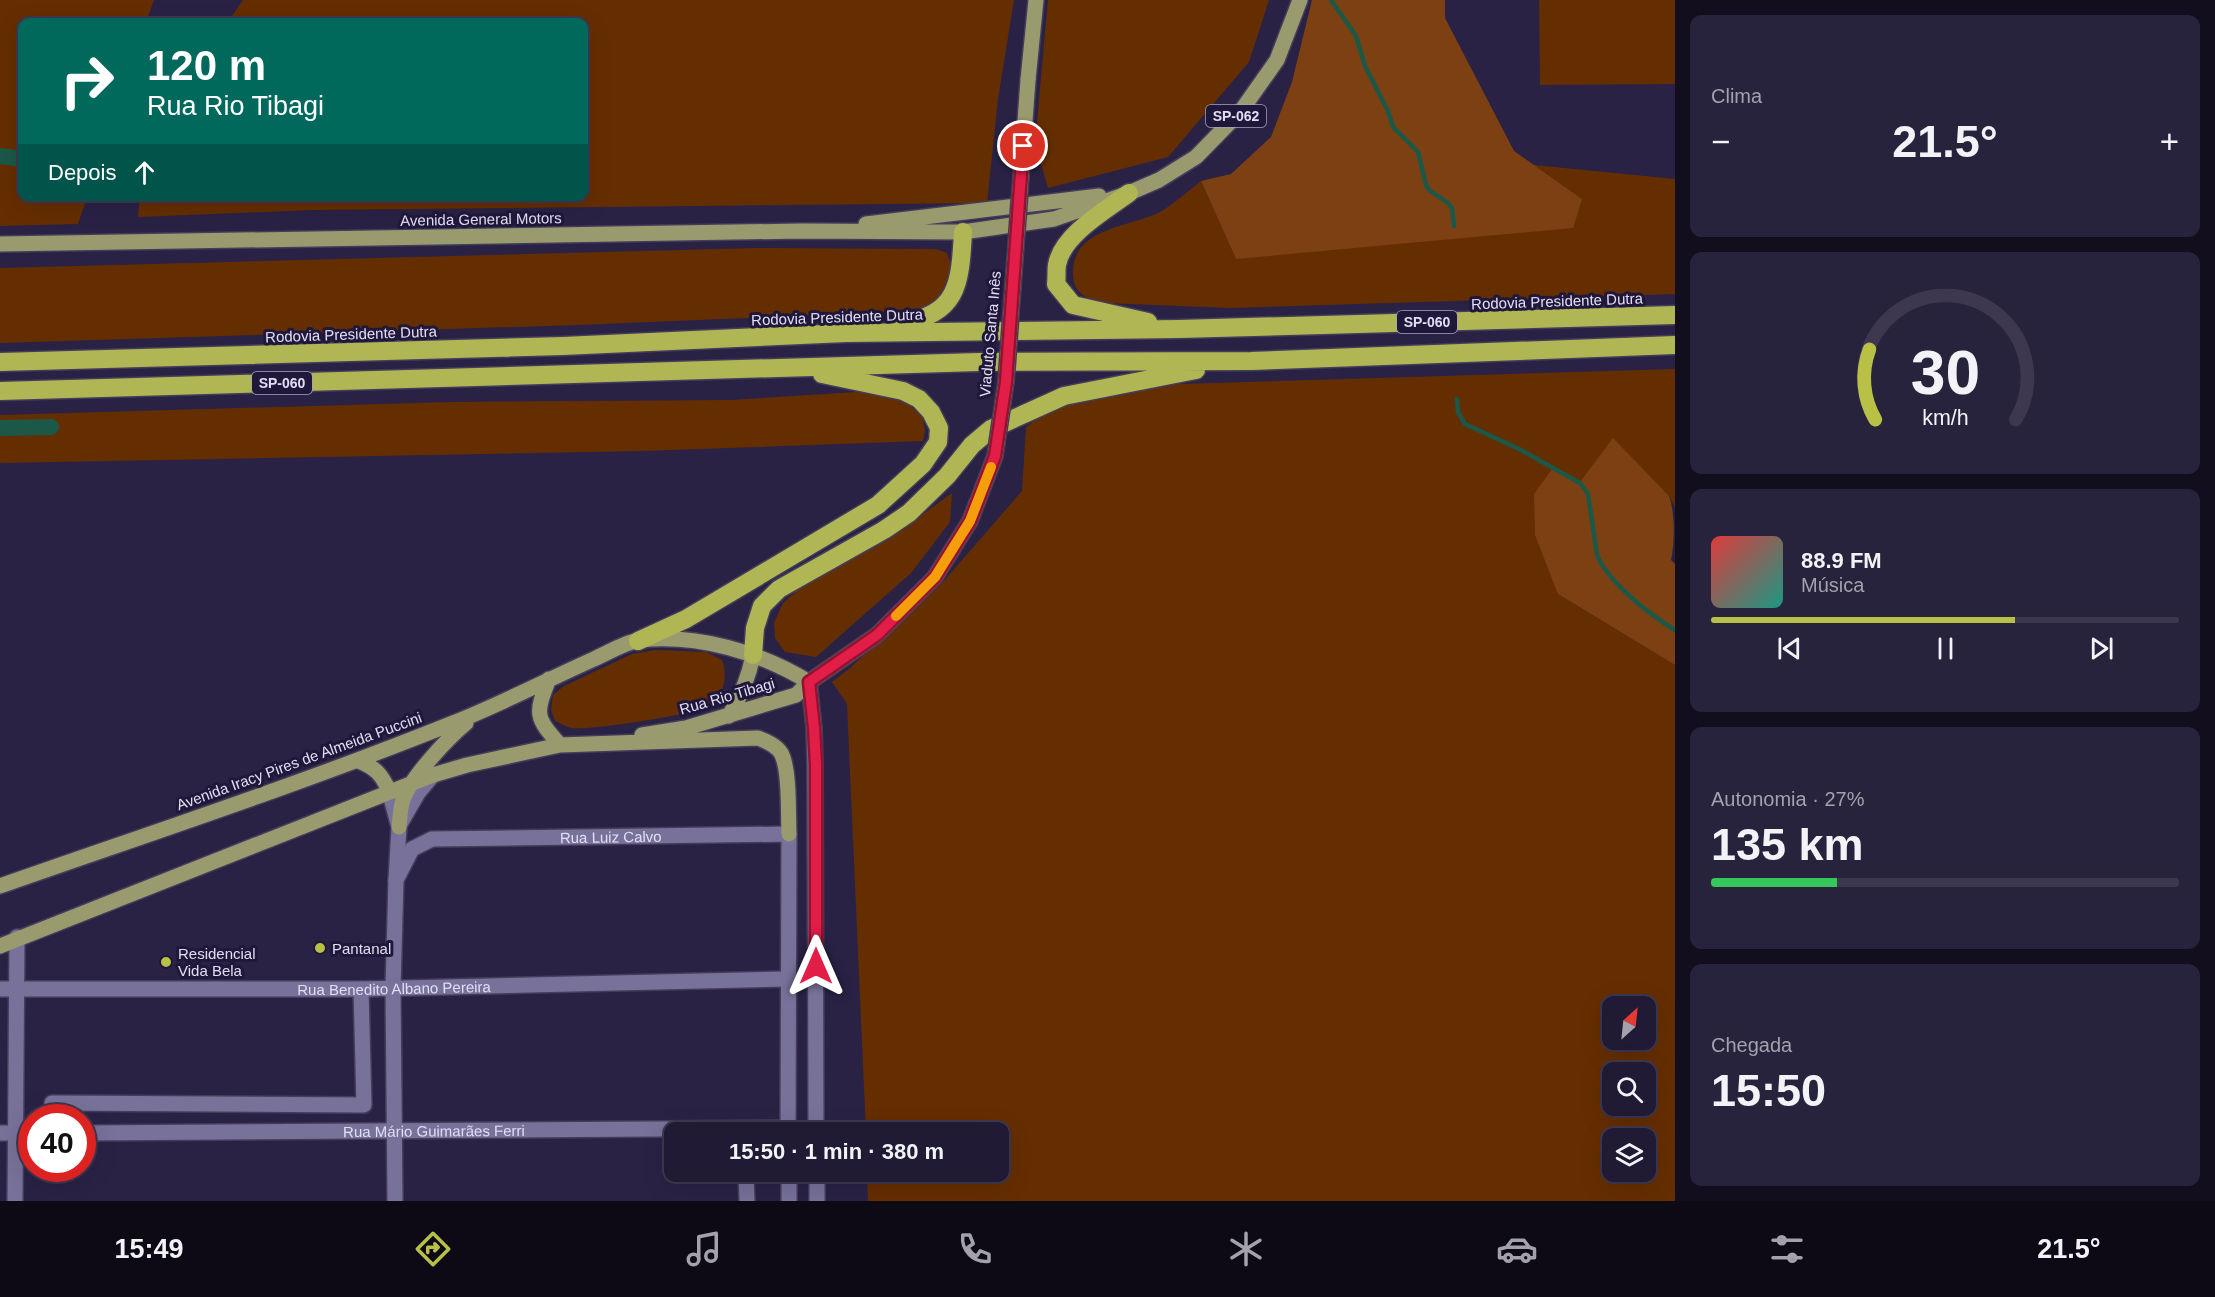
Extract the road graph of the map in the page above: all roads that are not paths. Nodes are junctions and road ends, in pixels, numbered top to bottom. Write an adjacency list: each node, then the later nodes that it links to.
1 (1036, 0): 16 (main road, Viaduto Santa Inês, bridge)
2 (1300, 0): 3 (main road, SP-062)
3 (1129, 193): 4 (main road); 6 (main road, SP-062); 9 (highway)
4 (991, 209): 5 (main road); 6 (main road)
5 (801, 231): 6 (main road, Avenida General Motors); 7 (main road, Avenida General Motors)
6 (963, 232): 10 (highway)
7 (0, 244)
8 (1675, 315): 9 (highway, Rodovia Presidente Dutra / SP-060)
9 (1179, 329): 10 (highway, Rodovia Presidente Dutra / SP-060)
10 (846, 333): 13 (highway, Rodovia Presidente Dutra / SP-060)
11 (1675, 345): 12 (highway, SP-060)
12 (1251, 361): 14 (highway, SP-060); 18 (highway)
13 (0, 362)
14 (796, 368): 15 (highway, SP-060); 17 (highway)
15 (0, 391)
16 (935, 577): 20 (main road, Rua Rio Tibagi)
17 (638, 640): 18 (main road); 19 (main road, Avenida Iracy Pires de Almeida Puccini)
18 (753, 655): 20 (main road); 22 (main road)
19 (549, 679): 21 (main road, Avenida Iracy Pires de Almeida Puccini); 24 (main road)
20 (809, 682): 22 (main road, Rua Rio Tibagi); 41 (street)
21 (478, 713): 25 (main road, Avenida Iracy Pires de Almeida Puccini); 27 (main road)
22 (729, 716): 23 (main road, Rua Rio Tibagi)
23 (595, 744): 24 (main road); 30 (main road)
24 (560, 745): 26 (main road)
25 (359, 761): 28 (main road); 32 (main road, Avenida Iracy Pires de Almeida Puccini)
26 (433, 775): 27 (main road); 29 (street)
27 (412, 783): 28 (main road); 29 (main road)
28 (389, 791): 29 (street); 33 (main road)
29 (399, 827): 31 (street)
30 (789, 834): 31 (street, Rua Luiz Calvo); 35 (street)
31 (396, 879): 36 (street)
32 (0, 886)
33 (17, 937): 34 (main road); 38 (street)
34 (0, 946)
35 (788, 979): 36 (street, Rua Benedito Albano Pereira); 40 (street)
36 (393, 988): 37 (street, Rua Benedito Albano Pereira); 42 (street)
37 (362, 989): 38 (street, Rua Benedito Albano Pereira); 39 (street)
38 (8, 990): 44 (street)
39 (52, 1103)
40 (788, 1122)
41 (816, 1122)
42 (394, 1130): 43 (street, Rua Mário Guimarães Ferri); 45 (street, Rua Mário Guimarães Ferri); 50 (street)
43 (664, 1130)
44 (7, 1133): 49 (street)
45 (96, 1133)
46 (746, 1182): 51 (street)
47 (789, 1182): 52 (street)
48 (817, 1182): 53 (street)
49 (15, 1201)
50 (395, 1201)
51 (747, 1201)
52 (789, 1201)
53 (817, 1201)

